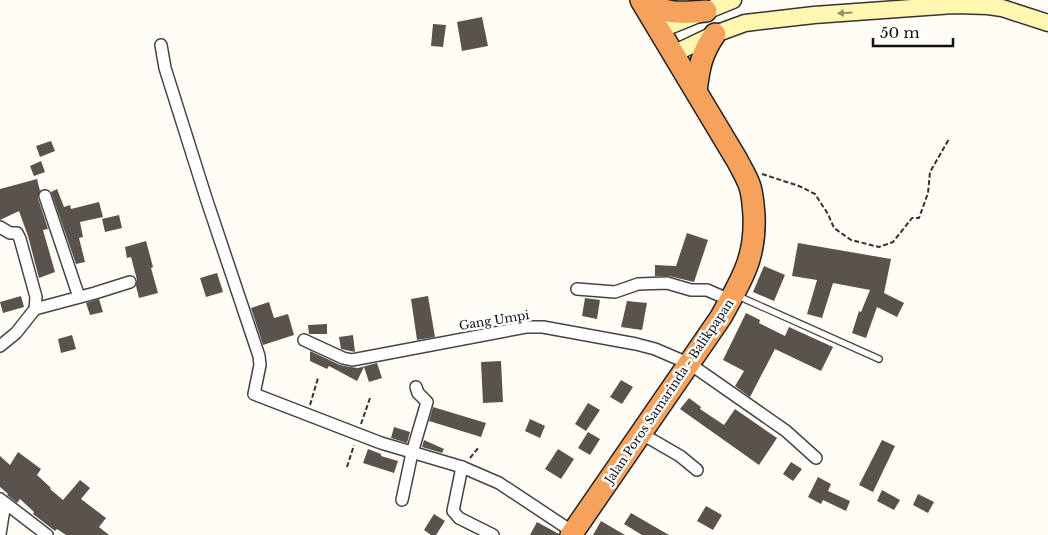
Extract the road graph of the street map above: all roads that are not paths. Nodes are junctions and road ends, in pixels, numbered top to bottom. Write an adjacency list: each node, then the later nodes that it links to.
1 (642, 0): 4 (highway); 7 (highway, Jalan Poros Samarinda - Balikpapan)
2 (733, 0): 4 (street)
3 (737, 0): 5 (street)
4 (706, 11): 7 (street)
5 (745, 23): 6 (street, one-way to 5); 8 (street)
6 (1048, 23)
7 (659, 30): 10 (highway, Jalan Poros Samarinda - Balikpapan)
8 (715, 34): 10 (street); 11 (highway)
9 (161, 45): 25 (street)
10 (673, 54): 11 (highway, Jalan Poros Samarinda - Balikpapan)
11 (696, 91): 17 (highway, Jalan Poros Samarinda - Balikpapan)
12 (45, 196): 16 (street)
13 (0, 227): 18 (street)
14 (130, 282): 16 (street)
15 (577, 289): 17 (street)
16 (79, 297): 18 (street)
17 (732, 297): 21 (lane); 22 (highway, Jalan Poros Samarinda - Balikpapan)
18 (35, 309): 20 (street)
19 (304, 340): 22 (street, Gang Umpi)
20 (0, 346)
21 (879, 360)
22 (690, 364): 24 (highway, Jalan Poros Samarinda - Balikpapan); 26 (street, Gang Umpi)
23 (416, 387): 25 (street)
24 (642, 434): 28 (street); 31 (highway, Jalan Poros Samarinda - Balikpapan)
25 (412, 453): 27 (street); 29 (street)
26 (816, 458)
27 (462, 467): 31 (street); 34 (street)
28 (697, 470)
29 (402, 500)
30 (3, 501): 32 (street); 33 (street)
31 (572, 533)
32 (0, 534)
33 (47, 535)
34 (493, 535)

